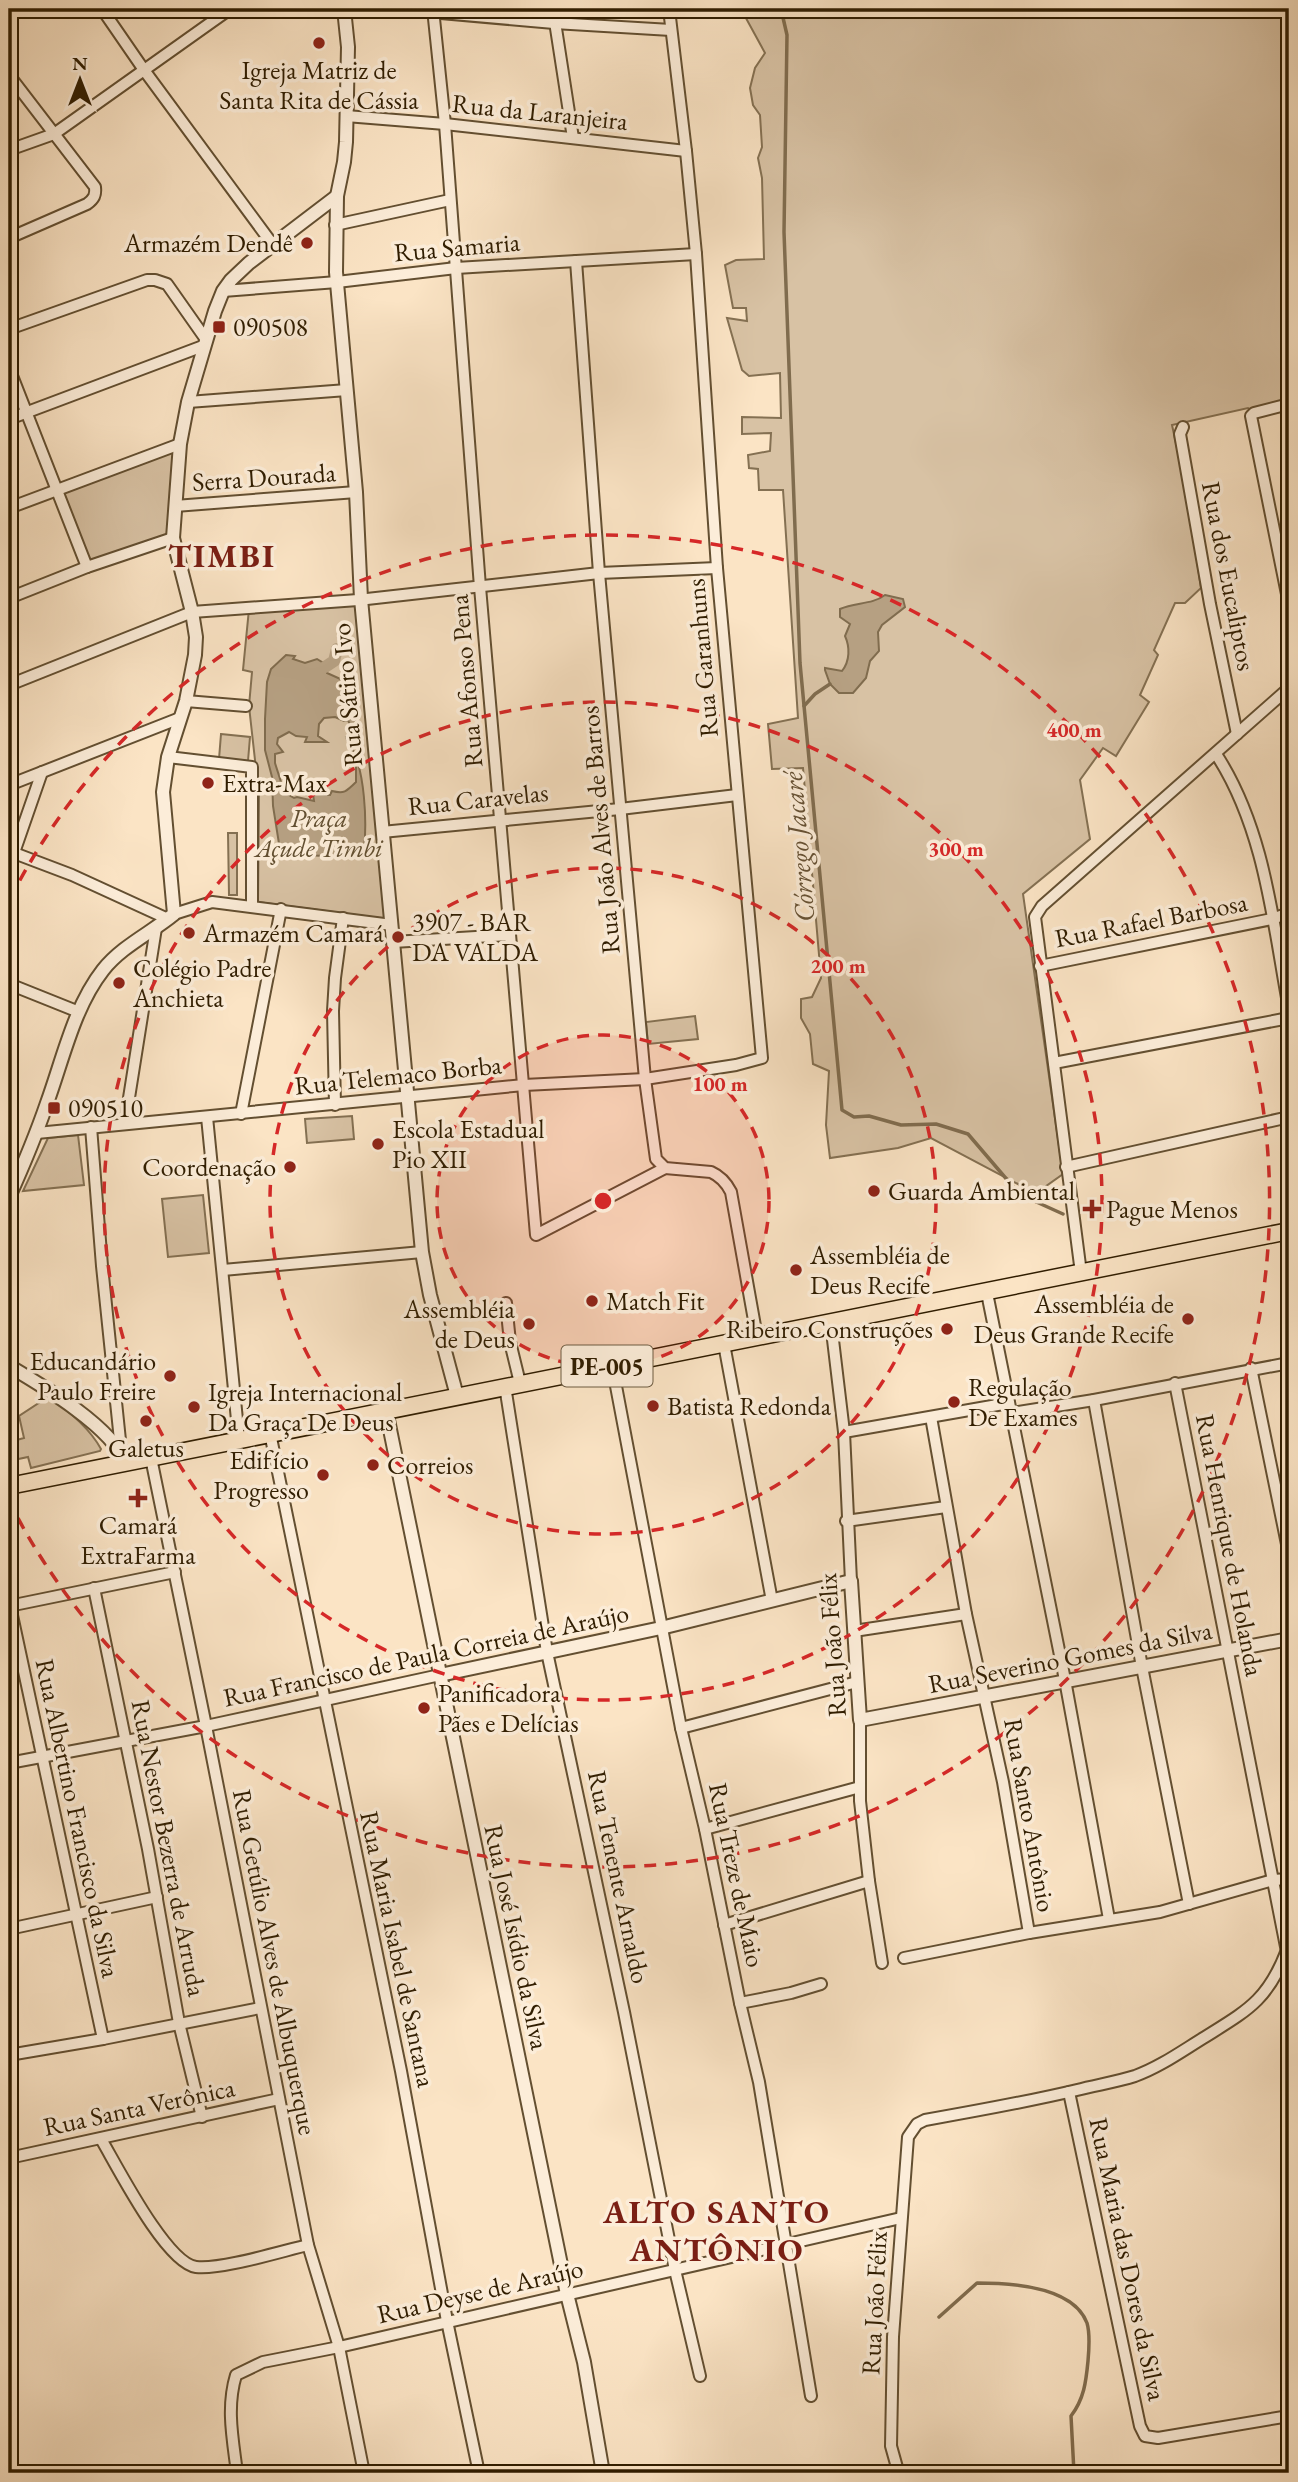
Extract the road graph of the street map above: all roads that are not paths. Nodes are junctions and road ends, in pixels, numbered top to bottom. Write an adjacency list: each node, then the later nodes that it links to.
1 (102, 9): 10 (street)
2 (230, 9): 10 (street)
3 (344, 9): 12 (street, Rua Sátiro Ivo)
4 (396, 9): 7 (street)
5 (553, 9): 8 (street)
6 (669, 9): 9 (street, Rua Garanhuns)
7 (433, 11): 8 (street); 13 (street, Rua Afonso Pena)
8 (554, 23): 9 (street); 15 (street)
9 (671, 30): 17 (street, Rua Garanhuns)
10 (144, 70): 14 (street); 22 (street)
11 (9, 75): 14 (street)
12 (346, 116): 13 (street, Rua da Laranjeira); 18 (street, Rua Sátiro Ivo)
13 (445, 124): 15 (street, Rua da Laranjeira); 19 (street, Rua Afonso Pena)
14 (54, 134): 16 (street); 21 (street)
15 (573, 138): 17 (street, Rua da Laranjeira)
16 (9, 150)
17 (687, 151): 23 (street, Rua Garanhuns)
18 (337, 196): 20 (street, Rua Sátiro Ivo); 22 (street)
19 (450, 200): 20 (street); 25 (street, Rua Afonso Pena)
20 (335, 225): 26 (street, Rua Sátiro Ivo)
21 (9, 239)
22 (273, 245): 27 (street)
23 (696, 254): 24 (street, Rua Samaria); 44 (street, Rua Garanhuns)
24 (576, 261): 25 (street, Rua Samaria); 45 (street, Rua João Alves de Barros)
25 (456, 268): 26 (street, Rua Samaria); 46 (street, Rua Afonso Pena)
26 (337, 282): 27 (street, Rua Samaria); 31 (street, Rua Sátiro Ivo)
27 (223, 291): 29 (street)
28 (9, 330): 29 (street)
29 (204, 342): 32 (street); 34 (street)
30 (9, 368): 34 (street)
31 (347, 390): 32 (street); 39 (street, Rua Sátiro Ivo)
32 (188, 401): 37 (street)
33 (1289, 404): 49 (street)
34 (26, 413): 35 (street); 38 (street)
35 (9, 419)
36 (1183, 427): 56 (street, Rua dos Eucaliptos)
37 (180, 444): 38 (street); 40 (street)
38 (56, 490): 41 (street); 43 (street)
39 (356, 492): 40 (street, Serra Dourada); 48 (street, Rua Sátiro Ivo)
40 (175, 506): 42 (street)
41 (9, 508)
42 (173, 538): 43 (street); 50 (street)
43 (87, 567): 47 (street)
44 (717, 568): 45 (street); 61 (street, Rua Garanhuns)
45 (599, 573): 46 (street); 62 (street, Rua João Alves de Barros)
46 (480, 587): 48 (street); 63 (street, Rua Afonso Pena)
47 (9, 598)
48 (361, 599): 50 (street); 64 (street, Rua Sátiro Ivo)
49 (1289, 604)
50 (192, 612): 51 (street); 53 (street)
51 (9, 685)
52 (1289, 688): 56 (street)
53 (186, 701): 54 (street); 55 (street)
54 (246, 706)
55 (180, 718): 58 (street); 59 (street)
56 (1237, 734): 57 (street)
57 (1216, 754): 72 (street); 77 (street)
58 (168, 757): 67 (street); 70 (street)
59 (42, 772): 60 (street); 65 (street)
60 (9, 785)
61 (737, 795): 62 (street, Rua Caravelas); 82 (street, Rua Garanhuns)
62 (620, 809): 63 (street, Rua Caravelas); 84 (street, Rua João Alves de Barros)
63 (500, 819): 64 (street, Rua Caravelas); 75 (street, Rua Afonso Pena)
64 (382, 832): 73 (street, Rua Sátiro Ivo)
65 (14, 853): 66 (street); 70 (street)
66 (9, 867)
67 (252, 906): 68 (street); 70 (street)
68 (281, 909): 71 (street); 88 (street)
69 (1289, 913): 72 (street, Rua Rafael Barbosa)
70 (171, 916): 74 (street)
71 (344, 918): 73 (street); 87 (street)
72 (1272, 919): 77 (street, Rua Rafael Barbosa); 79 (street)
73 (391, 925): 76 (street, Rua Sátiro Ivo)
74 (156, 928): 80 (street); 91 (street)
75 (509, 935): 76 (street); 85 (street, Rua Afonso Pena)
76 (393, 942): 86 (street, Rua Sátiro Ivo)
77 (1040, 966): 83 (street)
78 (9, 984): 80 (street)
79 (1289, 1009)
80 (79, 1012): 93 (street)
81 (1289, 1018): 83 (street)
82 (762, 1058): 84 (street, Rua Telemaco Borba)
83 (1054, 1063): 94 (street)
84 (645, 1079): 85 (street, Rua Telemaco Borba); 95 (street, Rua João Alves de Barros)
85 (524, 1085): 86 (street, Rua Telemaco Borba); 95 (street, Rua Afonso Pena)
86 (406, 1097): 87 (street, Rua Telemaco Borba); 98 (street, Rua Sátiro Ivo)
87 (335, 1105): 88 (street, Rua Telemaco Borba)
88 (241, 1114): 89 (street, Rua Telemaco Borba)
89 (207, 1117): 91 (street, Rua Telemaco Borba); 99 (street)
90 (1289, 1117): 94 (street)
91 (125, 1123): 92 (street, Rua Telemaco Borba)
92 (91, 1127): 93 (street, Rua Telemaco Borba); 120 (street)
93 (37, 1133): 96 (street)
94 (1066, 1167): 100 (street)
95 (665, 1168): 104 (street)
96 (9, 1197)
97 (1289, 1231): 100 (main road, PE-005)
98 (422, 1252): 99 (street); 112 (street, Rua Sátiro Ivo)
99 (223, 1270): 119 (street)
100 (1081, 1273): 101 (main road, PE-005)
101 (987, 1293): 103 (main road, PE-005); 114 (street)
102 (506, 1303): 111 (street, Rua Tenente Arnaldo)
103 (831, 1323): 104 (main road, PE-005); 117 (street, Rua João Félix)
104 (757, 1337): 105 (main road, PE-005)
105 (724, 1344): 107 (main road, PE-005); 129 (street)
106 (1289, 1363): 109 (street)
107 (612, 1365): 111 (main road, PE-005); 132 (street, Rua Treze de Maio)
108 (9, 1366): 120 (street)
109 (1251, 1368): 110 (street); 125 (street)
110 (1175, 1382): 113 (street); 135 (street, Rua Henrique de Holanda)
111 (513, 1384): 112 (main road, PE-005); 136 (street, Rua Tenente Arnaldo)
112 (457, 1396): 115 (main road, PE-005)
113 (1094, 1400): 114 (street); 137 (street)
114 (1011, 1408): 116 (street); 139 (street)
115 (386, 1410): 118 (main road, PE-005); 138 (street, Rua José Isídio da Silva)
116 (931, 1417): 117 (street); 123 (street, Rua Santo Antônio)
117 (844, 1432): 124 (street, Rua João Félix)
118 (270, 1433): 119 (main road, PE-005); 142 (street, Rua Maria Isabel de Santana)
119 (239, 1440): 121 (main road, PE-005)
120 (123, 1456): 121 (main road, PE-005); 122 (main road, PE-005)
121 (151, 1458): 126 (street, Rua Getúlio Alves de Albuquerque)
122 (9, 1486)
123 (946, 1507): 124 (street); 131 (street, Rua Santo Antônio)
124 (846, 1521): 127 (street, Rua João Félix)
125 (1289, 1554)
126 (175, 1572): 128 (street); 144 (street, Rua Getúlio Alves de Albuquerque)
127 (851, 1581): 129 (street, Rua Francisco de Paula Correia de Araújo); 133 (street, Rua João Félix)
128 (94, 1588): 130 (street); 146 (street, Rua Nestor Bezerra de Arruda)
129 (772, 1601): 132 (street, Rua Francisco de Paula Correia de Araújo)
130 (10, 1606): 147 (street, Rua Albertino Francisco da Silva)
131 (966, 1614): 133 (street); 141 (street, Rua Santo Antônio)
132 (661, 1628): 136 (street, Rua Francisco de Paula Correia de Araújo); 145 (street, Rua Treze de Maio)
133 (854, 1631): 140 (street, Rua João Félix)
134 (1289, 1639): 135 (street, Rua Severino Gomes da Silva)
135 (1226, 1650): 137 (street, Rua Severino Gomes da Silva); 152 (street, Rua Henrique de Holanda)
136 (547, 1652): 138 (street, Rua Francisco de Paula Correia de Araújo); 179 (street, Rua Tenente Arnaldo)
137 (1142, 1667): 139 (street, Rua Severino Gomes da Silva); 155 (street)
138 (440, 1675): 142 (street, Rua Francisco de Paula Correia de Araújo); 180 (street, Rua José Isídio da Silva)
139 (1065, 1680): 141 (street, Rua Severino Gomes da Silva); 157 (street)
140 (858, 1682): 143 (street, Rua João Félix); 145 (street)
141 (985, 1698): 143 (street, Rua Severino Gomes da Silva); 160 (street, Rua Santo Antônio)
142 (323, 1700): 144 (street, Rua Francisco de Paula Correia de Araújo); 181 (street, Rua Maria Isabel de Santana)
143 (860, 1720): 149 (street, Rua João Félix)
144 (206, 1726): 146 (street, Rua Francisco de Paula Correia de Araújo); 167 (street, Rua Getúlio Alves de Albuquerque)
145 (681, 1728): 150 (street, Rua Treze de Maio)
146 (126, 1741): 147 (street, Rua Francisco de Paula Correia de Araújo); 154 (street, Rua Nestor Bezerra de Arruda)
147 (41, 1757): 148 (street, Rua Francisco de Paula Correia de Araújo); 156 (street, Rua Albertino Francisco da Silva)
148 (9, 1763)
149 (860, 1787): 150 (street); 153 (street, Rua João Félix)
150 (705, 1829): 158 (street, Rua Treze de Maio)
151 (1289, 1879): 152 (street)
152 (1273, 1880): 155 (street); 161 (street, Rua Henrique de Holanda)
153 (869, 1881): 158 (street); 163 (street, Rua João Félix)
154 (157, 1897): 156 (street); 168 (street, Rua Nestor Bezerra de Arruda)
155 (1189, 1903): 157 (street)
156 (75, 1916): 159 (street); 169 (street, Rua Albertino Francisco da Silva)
157 (1109, 1919): 160 (street)
158 (723, 1925): 166 (street, Rua Treze de Maio)
159 (9, 1929)
160 (1029, 1933): 162 (street)
161 (1287, 1950): 164 (street, Rua Henrique de Holanda); 171 (street)
162 (904, 1958)
163 (882, 1963)
164 (1289, 1964)
165 (821, 1984): 166 (street)
166 (740, 2003): 177 (street, Rua Treze de Maio)
167 (260, 2008): 168 (street); 172 (street, Rua Getúlio Alves de Albuquerque)
168 (179, 2023): 169 (street); 173 (street, Rua Nestor Bezerra de Arruda)
169 (103, 2039): 170 (street)
170 (9, 2054)
171 (1069, 2092): 176 (street, Rua João Félix); 185 (street, Rua Maria das Dores da Silva)
172 (279, 2099): 173 (street, Rua Santa Verônica); 178 (street, Rua Getúlio Alves de Albuquerque)
173 (202, 2117): 174 (street, Rua Santa Verônica)
174 (101, 2138): 175 (street, Rua Santa Verônica); 178 (street)
175 (9, 2158)
176 (901, 2218): 177 (street, Rua Deyse de Araújo); 187 (street, Rua João Félix)
177 (787, 2243): 179 (street, Rua Deyse de Araújo); 184 (street, Rua Treze de Maio)
178 (308, 2245): 182 (street, Rua Getúlio Alves de Albuquerque)
179 (675, 2270): 180 (street, Rua Deyse de Araújo); 183 (street, Rua Tenente Arnaldo)
180 (567, 2294): 181 (street, Rua Deyse de Araújo); 192 (street, Rua José Isídio da Silva)
181 (447, 2321): 182 (street, Rua Deyse de Araújo); 191 (street, Rua Maria Isabel de Santana)
182 (339, 2347): 189 (street, Rua Deyse de Araújo); 190 (street, Rua Getúlio Alves de Albuquerque)
183 (700, 2376)
184 (811, 2396)
185 (1289, 2416)
186 (9, 2460): 188 (street)
187 (898, 2471)
188 (13, 2473)
189 (237, 2473)
190 (364, 2473)
191 (479, 2473)
192 (603, 2473)

